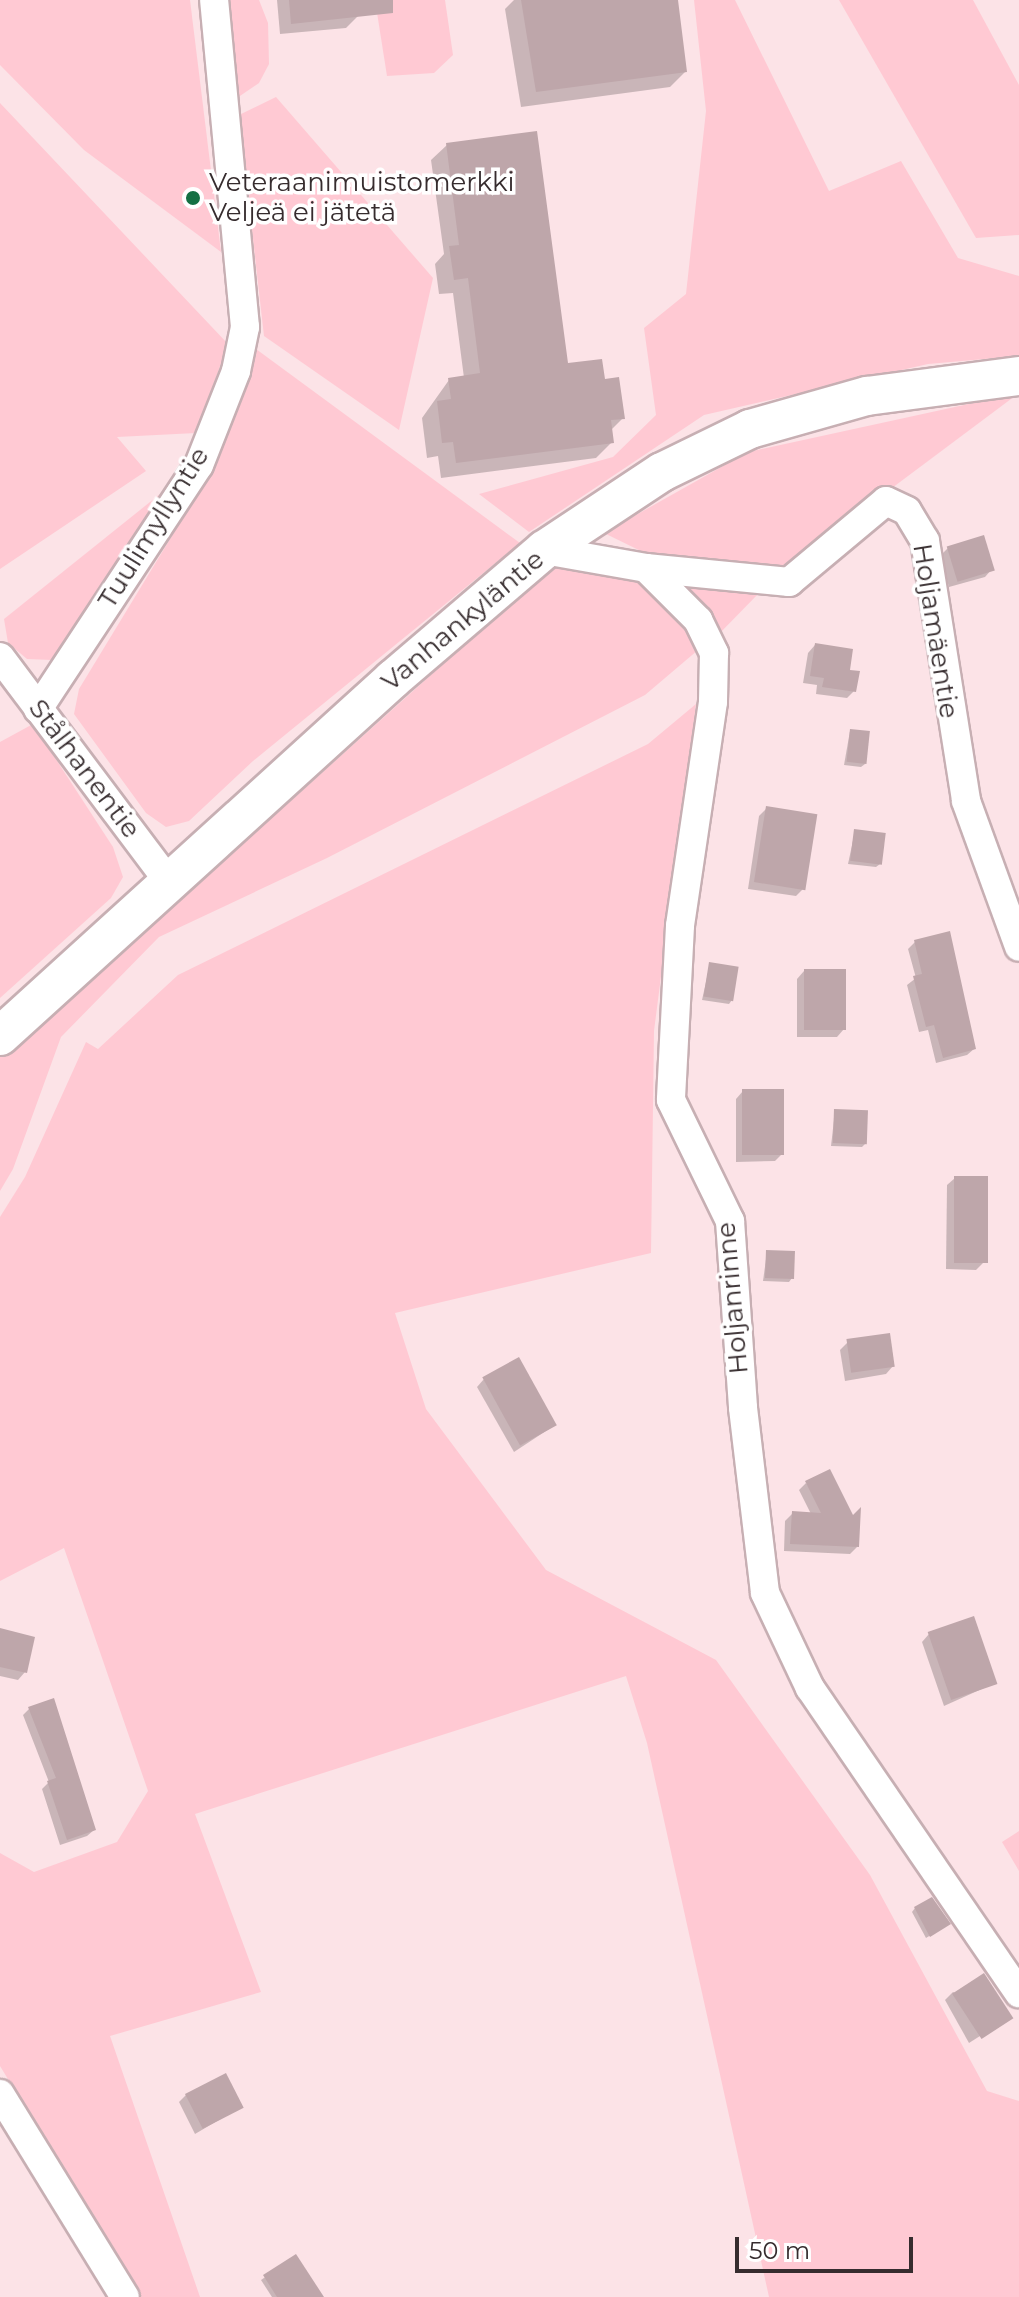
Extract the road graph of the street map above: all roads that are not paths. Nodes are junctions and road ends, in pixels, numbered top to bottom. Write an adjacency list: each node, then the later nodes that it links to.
1 (214, 0): 6 (street, Tuulimyllyntie)
2 (1019, 376): 3 (street, Vanhankyläntie)
3 (544, 550): 4 (street, Holjamäentie); 7 (street, Vanhankyläntie)
4 (646, 568): 8 (street, Holjamäentie); 10 (street, Holjanrinne)
5 (0, 657): 6 (street, Stålhanentie)
6 (38, 709): 7 (street, Stålhanentie)
7 (168, 881): 9 (street, Vanhankyläntie)
8 (1019, 947)
9 (0, 1036)
10 (1019, 1993)
11 (0, 2094): 12 (street)
12 (125, 2297)

